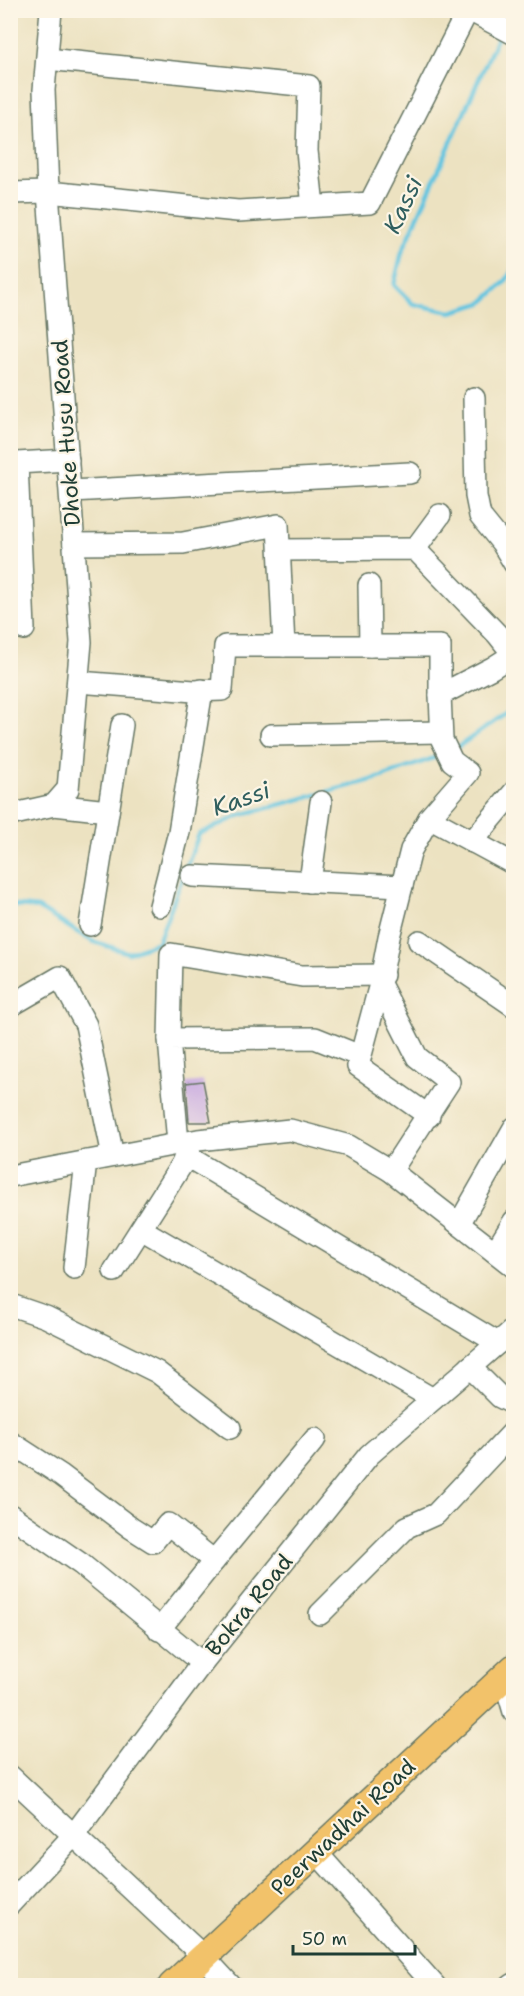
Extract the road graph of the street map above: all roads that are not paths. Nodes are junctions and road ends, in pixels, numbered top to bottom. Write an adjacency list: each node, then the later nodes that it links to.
1 (51, 10): 4 (street, Dhoke Husu Road)
2 (469, 10): 3 (street); 7 (street)
3 (513, 34)
4 (47, 59): 5 (street, Dhoke Husu Road); 7 (street)
5 (48, 192): 6 (street); 7 (street); 9 (street, Dhoke Husu Road)
6 (10, 193)
7 (313, 206)
8 (474, 398): 16 (street)
9 (68, 460): 11 (street, Dhoke Husu Road); 18 (street)
10 (410, 473): 11 (street)
11 (71, 491): 13 (street, Dhoke Husu Road)
12 (440, 515): 14 (street)
13 (74, 544): 15 (street); 22 (street, Dhoke Husu Road)
14 (415, 549): 15 (street); 21 (street)
15 (280, 550): 19 (street)
16 (513, 563)
17 (369, 585): 20 (street)
18 (24, 628)
19 (284, 646): 20 (street); 23 (street)
20 (370, 646): 24 (street)
21 (513, 654): 24 (street)
22 (78, 682): 23 (street); 30 (street, Dhoke Husu Road)
23 (201, 690): 39 (street)
24 (440, 695): 26 (street)
25 (122, 725): 31 (street)
26 (441, 732): 27 (street); 33 (street)
27 (271, 735)
28 (513, 792): 34 (street)
29 (321, 802): 37 (street)
30 (54, 805): 31 (street); 32 (street)
31 (108, 811): 40 (street)
32 (10, 815)
33 (429, 818): 34 (street); 38 (street)
34 (472, 842): 35 (street)
35 (513, 864)
36 (192, 876): 37 (street)
37 (310, 882): 38 (street)
38 (402, 886): 42 (street)
39 (160, 906)
40 (90, 925)
41 (419, 941): 44 (street)
42 (382, 980): 45 (street); 46 (street); 47 (street)
43 (10, 1006): 50 (street)
44 (513, 1006)
45 (169, 1039): 46 (street); 49 (street)
46 (360, 1056): 47 (street)
47 (429, 1116): 52 (street)
48 (513, 1128): 55 (street)
49 (185, 1146): 50 (street); 52 (street); 56 (street); 63 (street)
50 (113, 1156): 51 (street)
51 (86, 1161): 53 (street); 59 (street)
52 (391, 1171): 55 (street)
53 (10, 1176)
54 (513, 1221): 57 (street)
55 (459, 1224): 57 (street)
56 (141, 1229): 60 (street); 65 (street)
57 (495, 1252): 58 (street)
58 (513, 1266)
59 (74, 1268)
60 (114, 1271)
61 (10, 1308): 67 (street)
62 (513, 1329): 63 (street, Bokra Road)
63 (498, 1343): 64 (street, Bokra Road)
64 (470, 1367): 65 (street, Bokra Road); 66 (street)
65 (433, 1400): 75 (street, Bokra Road)
66 (513, 1404)
67 (230, 1428)
68 (513, 1431): 73 (street)
69 (315, 1439): 72 (street)
70 (10, 1442): 72 (street)
71 (10, 1515): 74 (street)
72 (214, 1561): 74 (street)
73 (320, 1614)
74 (159, 1630): 75 (street)
75 (202, 1663): 79 (street, Bokra Road)
76 (513, 1668): 80 (main road, Peerwadhai Road)
77 (512, 1700): 80 (main road)
78 (10, 1776): 79 (street)
79 (73, 1836): 81 (street, Bokra Road); 82 (street)
80 (322, 1859): 82 (main road, Peerwadhai Road); 84 (street)
81 (10, 1904)
82 (211, 1974): 83 (main road, Peerwadhai Road)
83 (171, 1986)
84 (435, 1986)

